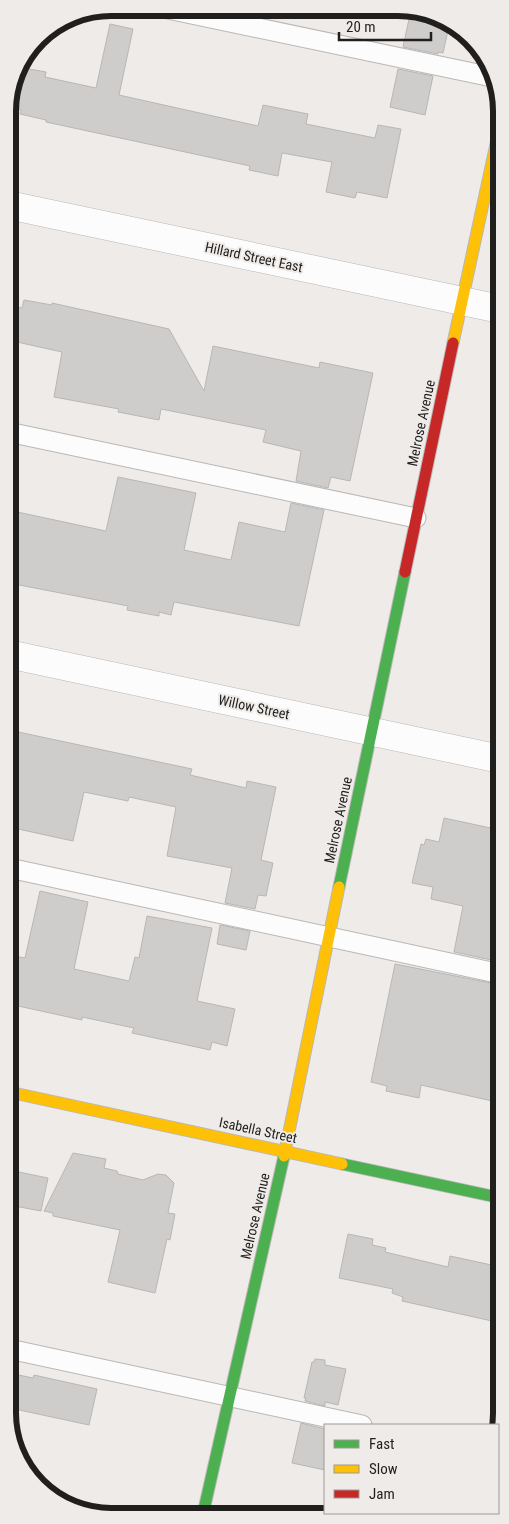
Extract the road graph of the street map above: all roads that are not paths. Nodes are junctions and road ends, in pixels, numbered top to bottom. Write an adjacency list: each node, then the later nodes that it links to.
1 (201, 16): 2 (lane)
2 (486, 76)
3 (493, 162): 5 (street, Melrose Avenue)
4 (16, 207): 5 (street, Hillard Street East)
5 (462, 301): 6 (street, Hillard Street East); 8 (street, Melrose Avenue)
6 (493, 308)
7 (16, 434): 8 (lane)
8 (416, 518): 10 (street, Melrose Avenue)
9 (16, 656): 10 (street, Willow Street)
10 (372, 732): 11 (street, Willow Street); 13 (street, Melrose Avenue)
11 (493, 758)
12 (16, 870): 13 (lane)
13 (328, 937): 14 (lane); 16 (street, Melrose Avenue)
14 (493, 972)
15 (16, 1093): 16 (street, Isabella Street)
16 (285, 1151): 17 (street, Isabella Street); 19 (street, Melrose Avenue)
17 (493, 1196)
18 (16, 1350): 19 (lane)
19 (230, 1396): 20 (lane); 21 (street, Melrose Avenue)
20 (357, 1424)
21 (204, 1508)

